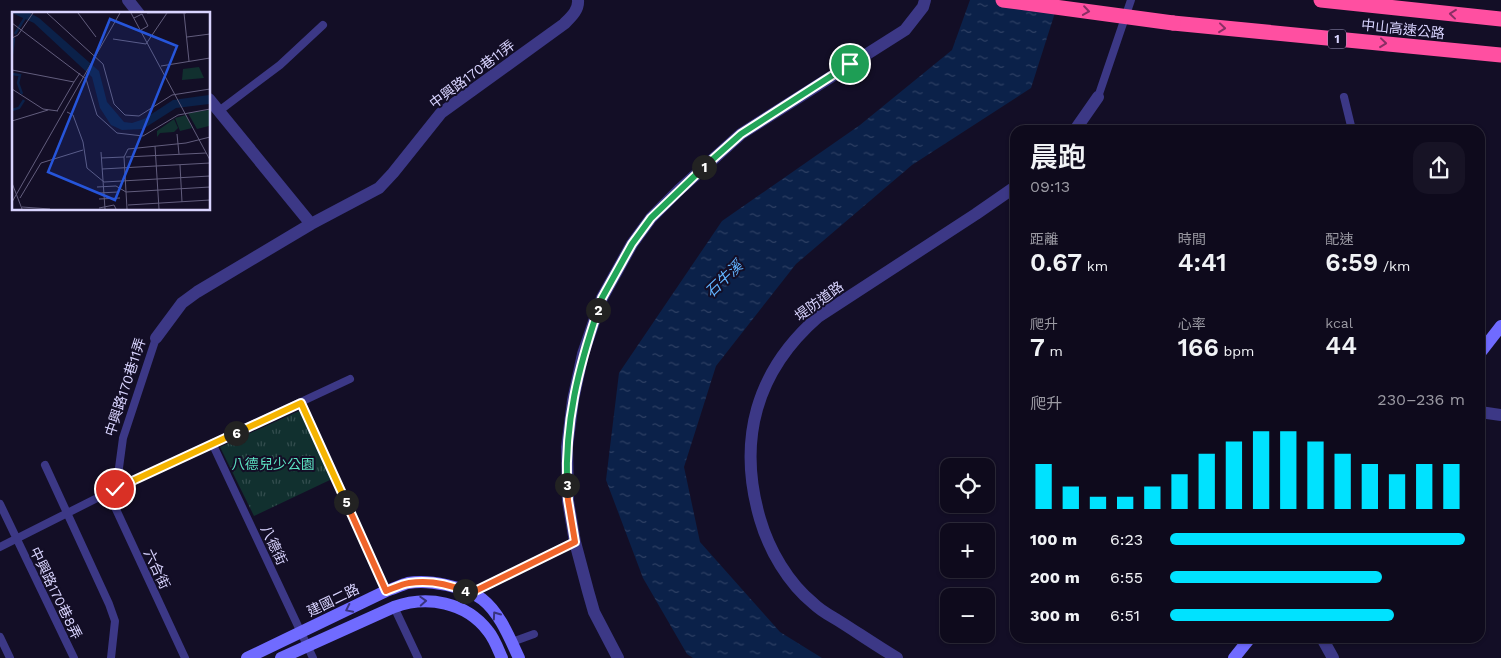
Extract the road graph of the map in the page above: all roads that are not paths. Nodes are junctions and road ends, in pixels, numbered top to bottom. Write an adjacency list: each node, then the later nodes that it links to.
1 (128, 0): 7 (street)
2 (578, 0): 18 (street, 中興路170巷11弄)
3 (925, 0): 32 (street)
4 (1003, 0): 10 (highway, 中山高速公路 / 1, one-way to 10, bridge)
5 (1131, 0): 11 (lane)
6 (1321, 0): 8 (highway, 中山高速公路, one-way to 6)
7 (137, 12)
8 (1501, 19)
9 (323, 26): 14 (lane)
10 (1501, 55)
11 (1098, 97): 15 (street)
12 (1344, 97): 16 (lane)
13 (210, 100): 14 (street)
14 (219, 111): 18 (street)
15 (1078, 125)
16 (1351, 125)
17 (1010, 193): 55 (street, 堤防道路)
18 (311, 224): 20 (street, 中興路170巷11弄)
19 (1501, 326): 21 (street)
20 (156, 338): 28 (lane, 中興路170巷11弄)
21 (1485, 347)
22 (350, 379): 23 (lane)
23 (301, 403): 26 (lane); 34 (lane)
24 (1485, 413): 25 (street)
25 (1501, 415)
26 (212, 443): 28 (lane); 37 (lane, 八德街)
27 (45, 465): 30 (lane)
28 (115, 489): 30 (lane); 47 (lane, 六合街)
29 (0, 504): 31 (lane, 中興路170巷8弄)
30 (67, 513): 31 (lane); 46 (lane)
31 (16, 538): 33 (lane); 45 (lane, 中興路170巷8弄)
32 (575, 542): 35 (lane); 54 (street)
33 (0, 547)
34 (386, 591): 35 (street, 建國二路); 37 (street, 建國二路, one-way to 37)
35 (471, 593): 40 (street, 建國二路, one-way to 35)
36 (394, 607): 43 (street); 51 (lane); 52 (street, one-way to 52)
37 (300, 632): 43 (lane, 八德街); 48 (street, 建國二路)
38 (534, 634): 40 (lane)
39 (0, 637): 44 (lane)
40 (512, 642): 53 (street, 建國二路)
41 (1246, 643): 56 (street)
42 (1325, 643): 57 (street)
43 (307, 646): 49 (street); 50 (lane, 八德街)
44 (10, 658)
45 (74, 658)
46 (111, 658)
47 (185, 658)
48 (247, 658)
49 (281, 658)
50 (313, 658)
51 (418, 658)
52 (502, 658)
53 (519, 658)
54 (618, 658)
55 (896, 658)
56 (1234, 658)
57 (1333, 658)

